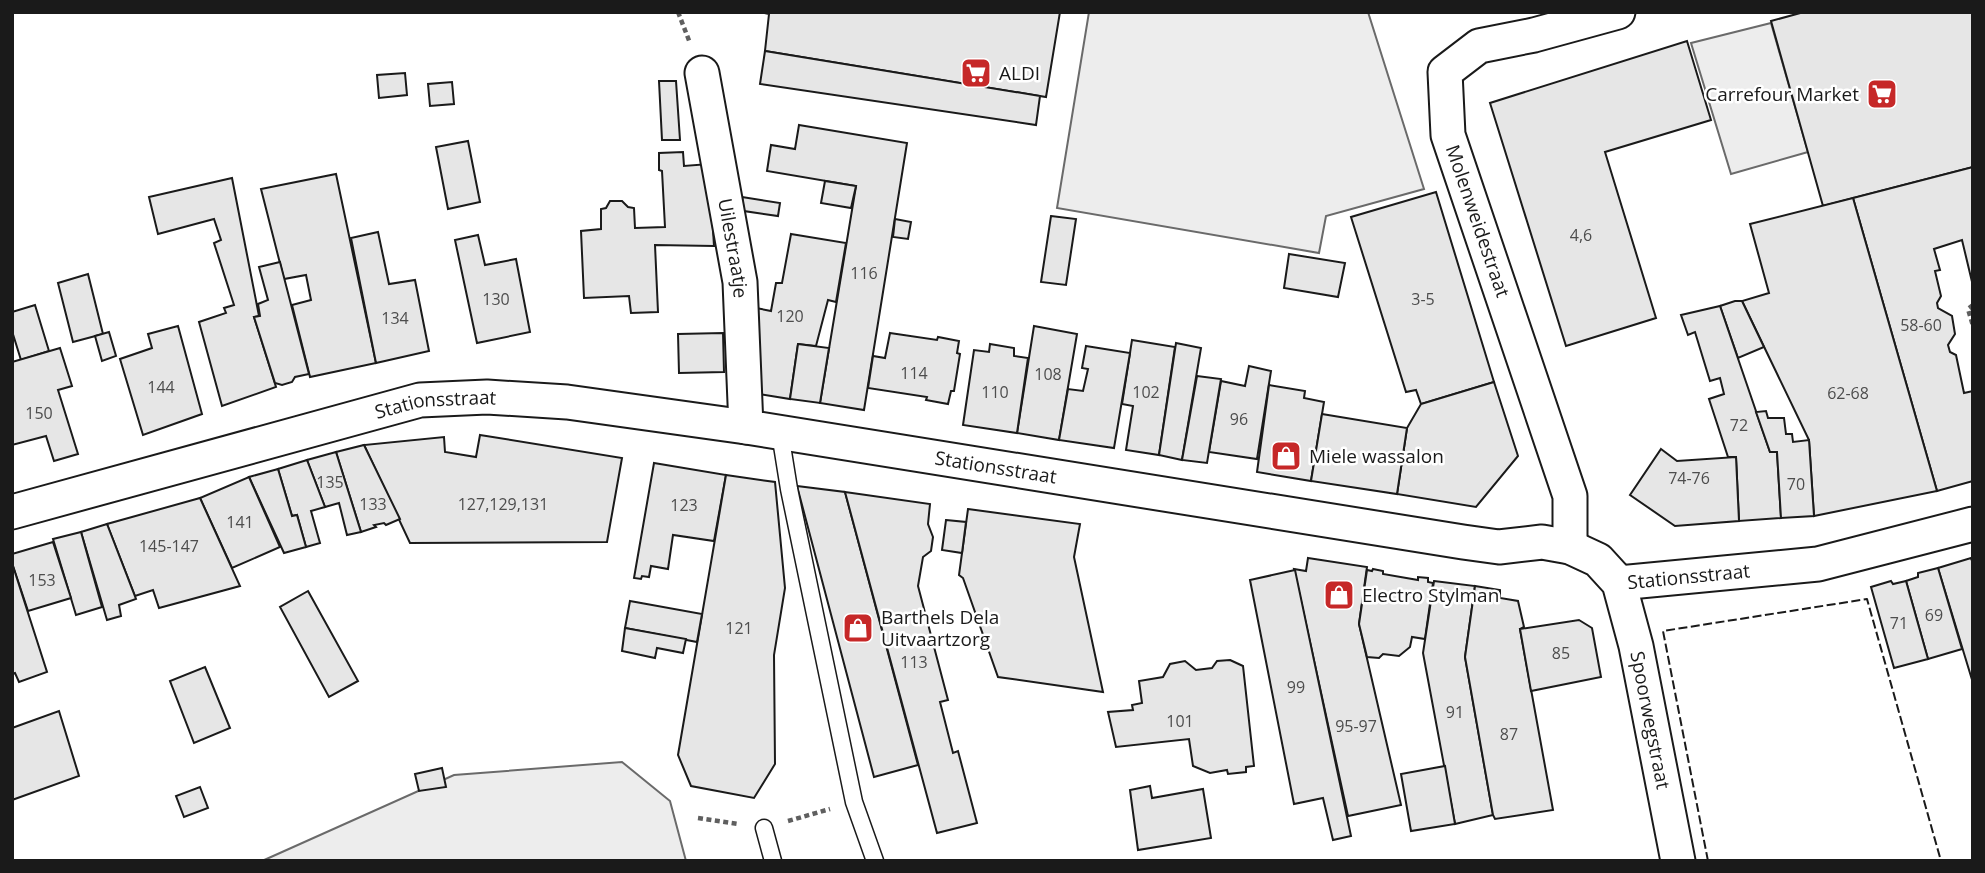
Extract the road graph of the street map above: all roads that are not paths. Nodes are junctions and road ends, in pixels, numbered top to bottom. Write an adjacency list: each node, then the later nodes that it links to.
1 (1618, 12): 7 (street, Molenweidestraat)
2 (702, 74): 3 (street, Uilestraatje)
3 (746, 427): 4 (street, Stationsstraat); 5 (street, Stationsstraat)
4 (780, 433): 7 (street, Stationsstraat); 11 (lane)
5 (12, 512)
6 (1973, 524): 8 (street, Stationsstraat)
7 (1570, 547): 8 (street, Stationsstraat)
8 (1619, 583): 12 (street, Spoorwegstraat)
9 (764, 828): 10 (lane)
10 (773, 861)
11 (875, 861)
12 (1678, 861)

